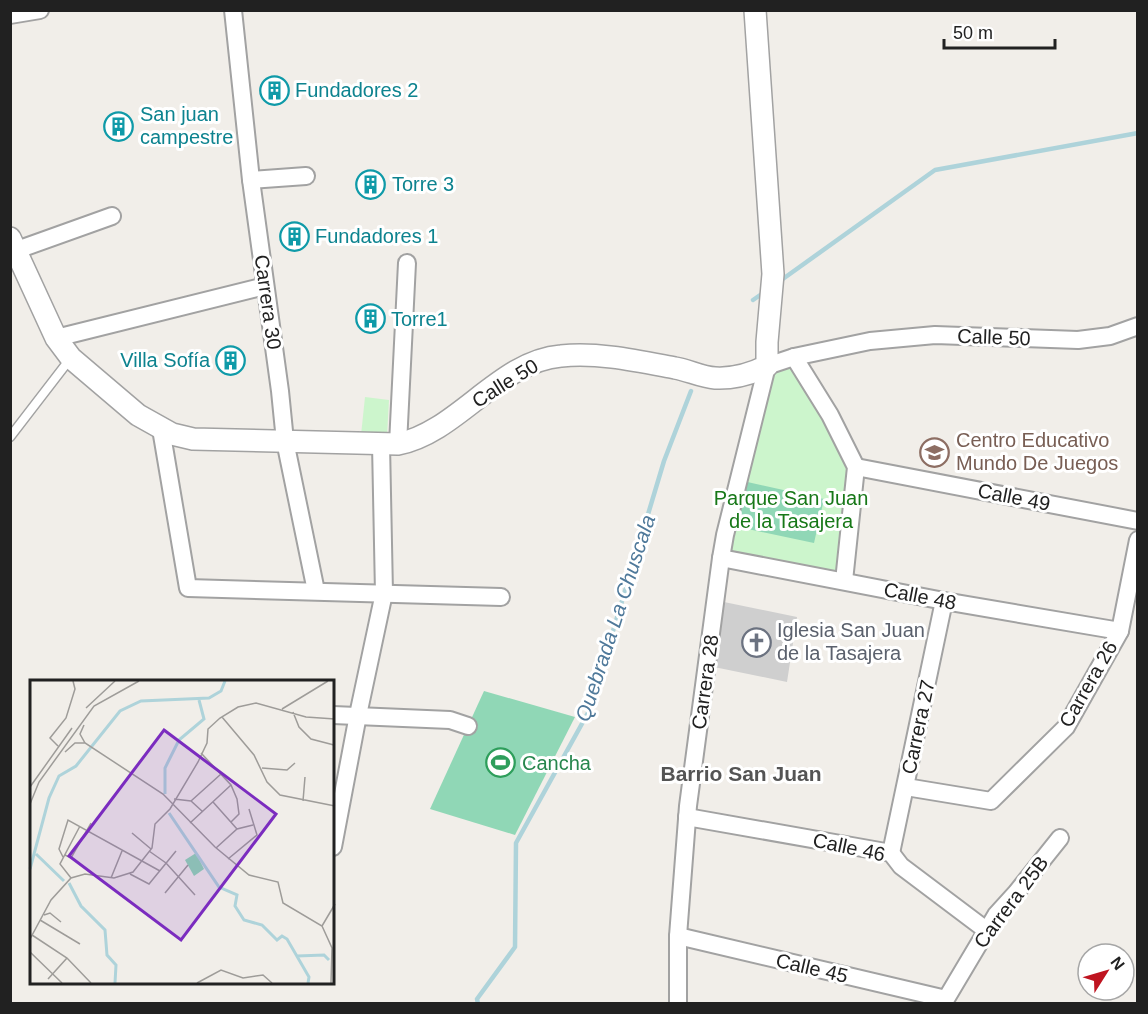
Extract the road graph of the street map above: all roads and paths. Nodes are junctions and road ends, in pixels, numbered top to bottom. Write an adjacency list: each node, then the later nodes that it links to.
1 (40, 10): 4 (street)
2 (233, 10): 6 (street, Carrera 30)
3 (755, 10): 15 (street)
4 (10, 15)
5 (306, 176): 6 (street)
6 (251, 180): 10 (street, Carrera 30)
7 (112, 216): 8 (street)
8 (14, 244): 12 (street, Calle 50)
9 (407, 263): 19 (street)
10 (265, 286): 12 (street); 18 (street, Carrera 30)
11 (1137, 326): 13 (street, Calle 50)
12 (56, 338): 14 (street, Calle 50)
13 (794, 357): 15 (street, Calle 50); 20 (street)
14 (71, 358): 16 (street, Calle 50); 17 (lane)
15 (767, 366): 19 (street, Calle 50); 23 (street, Carrera 28)
16 (161, 429): 18 (street, Calle 50); 25 (street)
17 (10, 437)
18 (285, 441): 19 (street, Calle 50); 25 (street, Carrera 30)
19 (389, 444): 26 (street)
20 (856, 467): 21 (street, Calle 49); 24 (street)
21 (1137, 520)
22 (1137, 540): 29 (street, Carrera 26)
23 (721, 558): 24 (street, Calle 48); 34 (street, Carrera 28)
24 (844, 581): 28 (street, Calle 48)
25 (316, 591): 26 (street)
26 (384, 593): 27 (street); 31 (street)
27 (501, 597)
28 (944, 601): 29 (street, Calle 48); 33 (street, Carrera 27)
29 (1120, 631): 33 (street, Carrera 26)
30 (334, 715): 31 (street)
31 (358, 715): 32 (street); 36 (street)
32 (468, 726)
33 (906, 787): 37 (street, Carrera 27)
34 (687, 817): 37 (street, Calle 46); 39 (street, Carrera 28)
35 (1060, 838): 38 (street, Carrera 25B)
36 (334, 842)
37 (891, 853): 38 (street, Calle 46)
38 (986, 930): 40 (street, Carrera 25B)
39 (678, 936): 40 (street, Calle 45); 41 (street, Carrera 28)
40 (950, 1001)
41 (678, 1004)

